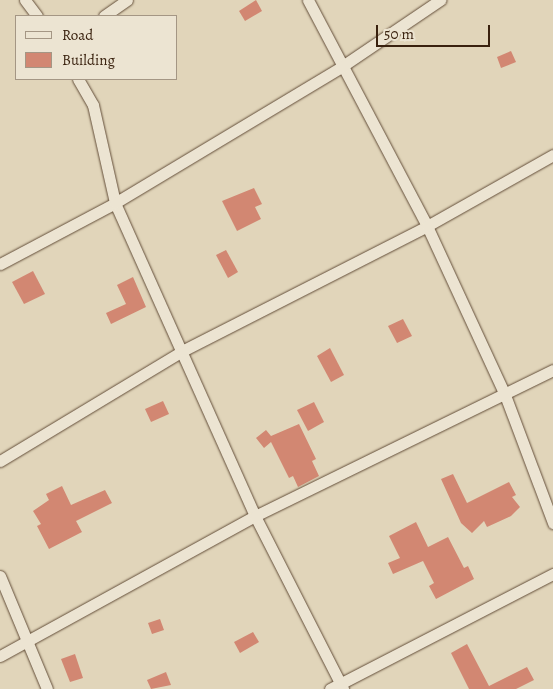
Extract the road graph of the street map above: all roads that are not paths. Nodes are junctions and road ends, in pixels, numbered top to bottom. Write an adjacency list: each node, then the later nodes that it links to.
1 (25, 0): 5 (street)
2 (127, 0): 6 (street)
3 (308, 0): 7 (street)
4 (440, 0): 7 (street)
5 (36, 15)
6 (105, 15)
7 (341, 67): 10 (street); 11 (street)
8 (79, 80): 10 (street)
9 (553, 155): 11 (street)
10 (115, 203): 12 (street); 13 (street)
11 (427, 226): 13 (street); 15 (street)
12 (0, 264)
13 (184, 350): 16 (street); 17 (street)
14 (553, 370): 15 (street)
15 (504, 395): 17 (street); 18 (street)
16 (0, 461)
17 (255, 516): 21 (street); 23 (street)
18 (553, 523)
19 (553, 574): 23 (street)
20 (0, 576): 21 (street)
21 (26, 642): 22 (street); 24 (street)
22 (0, 656)
23 (342, 687): 25 (street)
24 (46, 689)
25 (330, 689)

